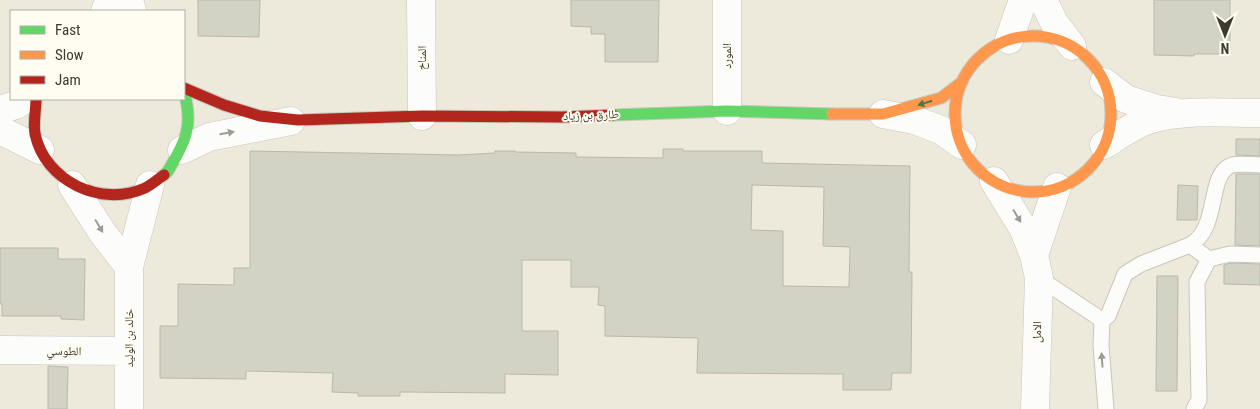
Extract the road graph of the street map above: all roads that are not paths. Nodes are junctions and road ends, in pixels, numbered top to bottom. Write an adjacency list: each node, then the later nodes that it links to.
1 (421, 0): 18 (street, المناخ)
2 (727, 0): 14 (street, المورد)
3 (1023, 0): 5 (street)
4 (1043, 0): 6 (street)
5 (1008, 40): 6 (street); 7 (street)
6 (1072, 46): 8 (street)
7 (962, 82): 16 (street, طارق بن زياد, one-way to 16); 21 (street)
8 (1104, 82): 17 (street); 22 (street)
9 (185, 88): 19 (street, طارق بن زياد)
10 (185, 97): 24 (street)
11 (24, 100): 13 (street)
12 (36, 100): 23 (street)
13 (0, 110)
14 (726, 111): 16 (street, طارق بن زياد); 18 (street, طارق بن زياد)
15 (1260, 113): 17 (street)
16 (883, 114): 21 (street, طارق بن زياد)
17 (1185, 114): 22 (street)
18 (422, 116): 19 (street, طارق بن زياد)
19 (298, 120): 24 (street, طارق بن زياد, one-way to 19)
20 (0, 130): 23 (street)
21 (962, 145): 26 (street)
22 (1104, 145): 29 (street)
23 (40, 150): 27 (street)
24 (182, 150): 28 (street)
25 (1260, 165): 30 (lane)
26 (994, 181): 29 (street); 34 (street, الامل, one-way to 34)
27 (72, 185): 28 (street); 33 (street, one-way to 33)
28 (150, 185): 33 (street, خالد بن الوليد)
29 (1057, 187): 34 (street, الامل)
30 (1190, 245): 32 (lane); 35 (lane)
31 (1260, 255): 32 (lane)
32 (1209, 259): 41 (lane)
33 (129, 266): 37 (street, خالد بن الوليد)
34 (1036, 267): 35 (lane); 39 (street, الامل)
35 (1102, 320): 40 (lane, one-way to 35)
36 (0, 350): 37 (street, الطوسي)
37 (129, 351): 38 (street, خالد بن الوليد)
38 (129, 409)
39 (1035, 409)
40 (1106, 409)
41 (1194, 409)

